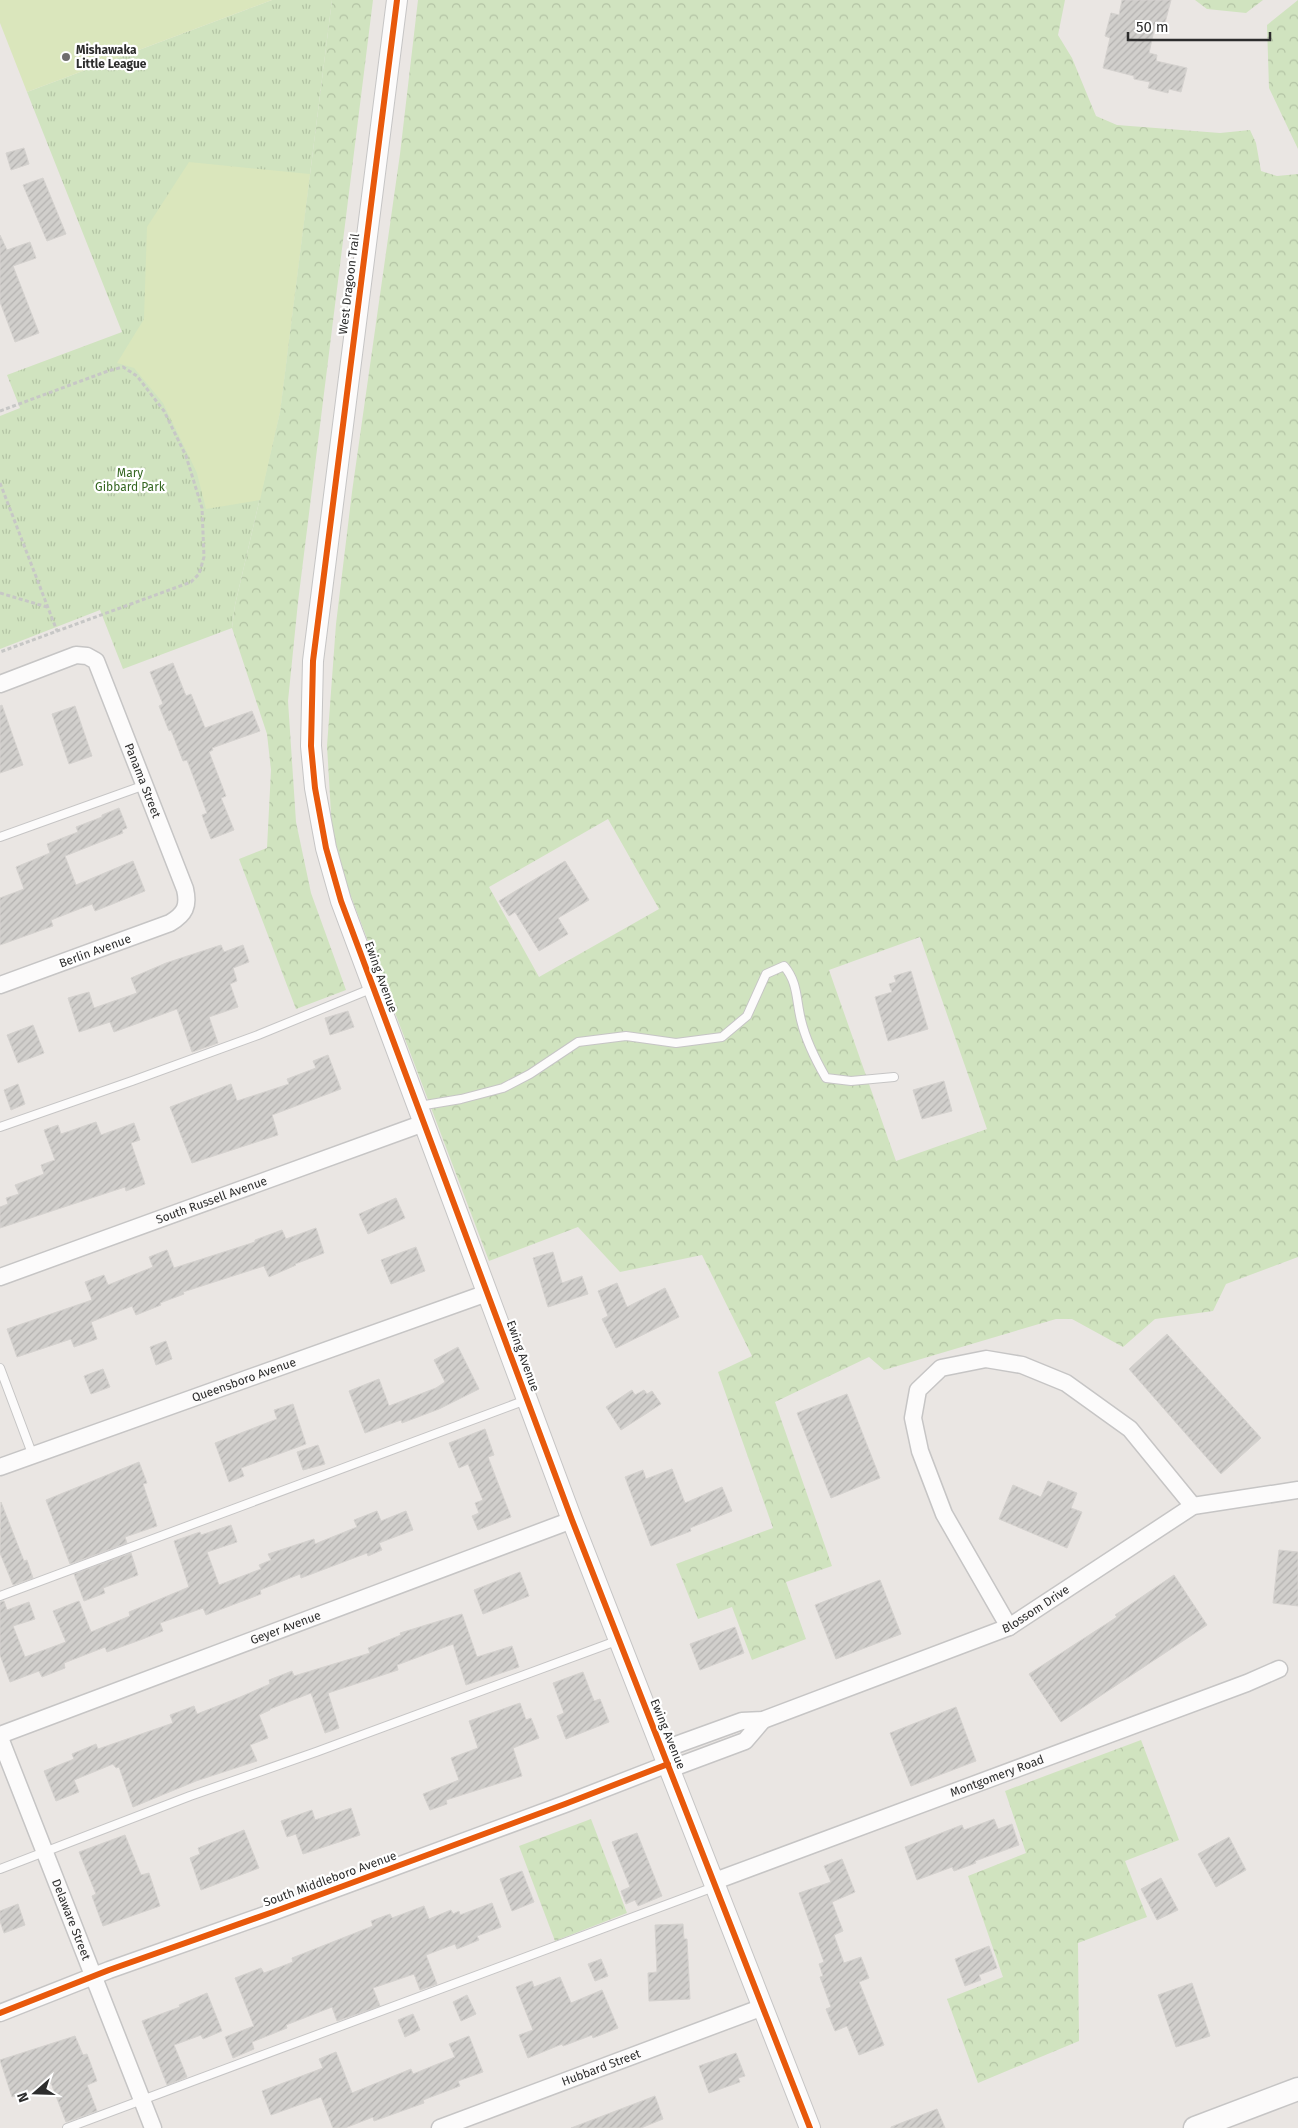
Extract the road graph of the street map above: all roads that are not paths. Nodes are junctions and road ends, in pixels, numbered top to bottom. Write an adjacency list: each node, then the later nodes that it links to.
1 (396, 0): 2 (street, West Dragoon Trail)
2 (324, 572): 8 (street, Ewing Avenue)
3 (0, 684): 4 (street, Panama Street)
4 (145, 784): 5 (lane); 6 (street, Panama Street)
5 (0, 838)
6 (186, 910): 7 (street, Berlin Avenue)
7 (0, 985)
8 (373, 988): 10 (street, Ewing Avenue); 11 (lane)
9 (894, 1077): 10 (lane)
10 (421, 1115): 12 (street, South Russell Avenue); 13 (street, Ewing Avenue)
11 (0, 1127)
12 (0, 1277)
13 (488, 1293): 15 (street, Ewing Avenue); 16 (street, Queensboro Avenue)
14 (0, 1368): 16 (lane)
15 (526, 1400): 20 (street, Ewing Avenue); 21 (lane)
16 (33, 1456): 17 (street, Queensboro Avenue)
17 (0, 1467)
18 (1298, 1490): 19 (street, Blossom Drive)
19 (1193, 1506): 22 (street, Blossom Drive); 22 (street)
20 (572, 1520): 23 (street, Ewing Avenue); 25 (street, Geyer Avenue)
21 (0, 1596)
22 (1009, 1627): 26 (street, Blossom Drive)
23 (619, 1640): 26 (street, Ewing Avenue); 27 (lane)
24 (1279, 1669): 29 (street, Montgomery Road)
25 (0, 1737): 27 (street, Delaware Street)
26 (667, 1761): 29 (street, Ewing Avenue); 30 (street, South Middleboro Avenue)
27 (44, 1852): 28 (lane); 30 (street, Delaware Street)
28 (0, 1869)
29 (716, 1884): 31 (street, Ewing Avenue); 34 (lane)
30 (92, 1977): 32 (street, South Middleboro Avenue); 34 (street, Delaware Street)
31 (763, 2007): 37 (street, Hubbard Street); 38 (street, Ewing Avenue)
32 (0, 2013)
33 (1298, 2089): 39 (main road)
34 (142, 2100): 35 (lane); 36 (street, Delaware Street)
35 (67, 2128)
36 (153, 2128)
37 (440, 2128)
38 (809, 2128)
39 (1194, 2128)

